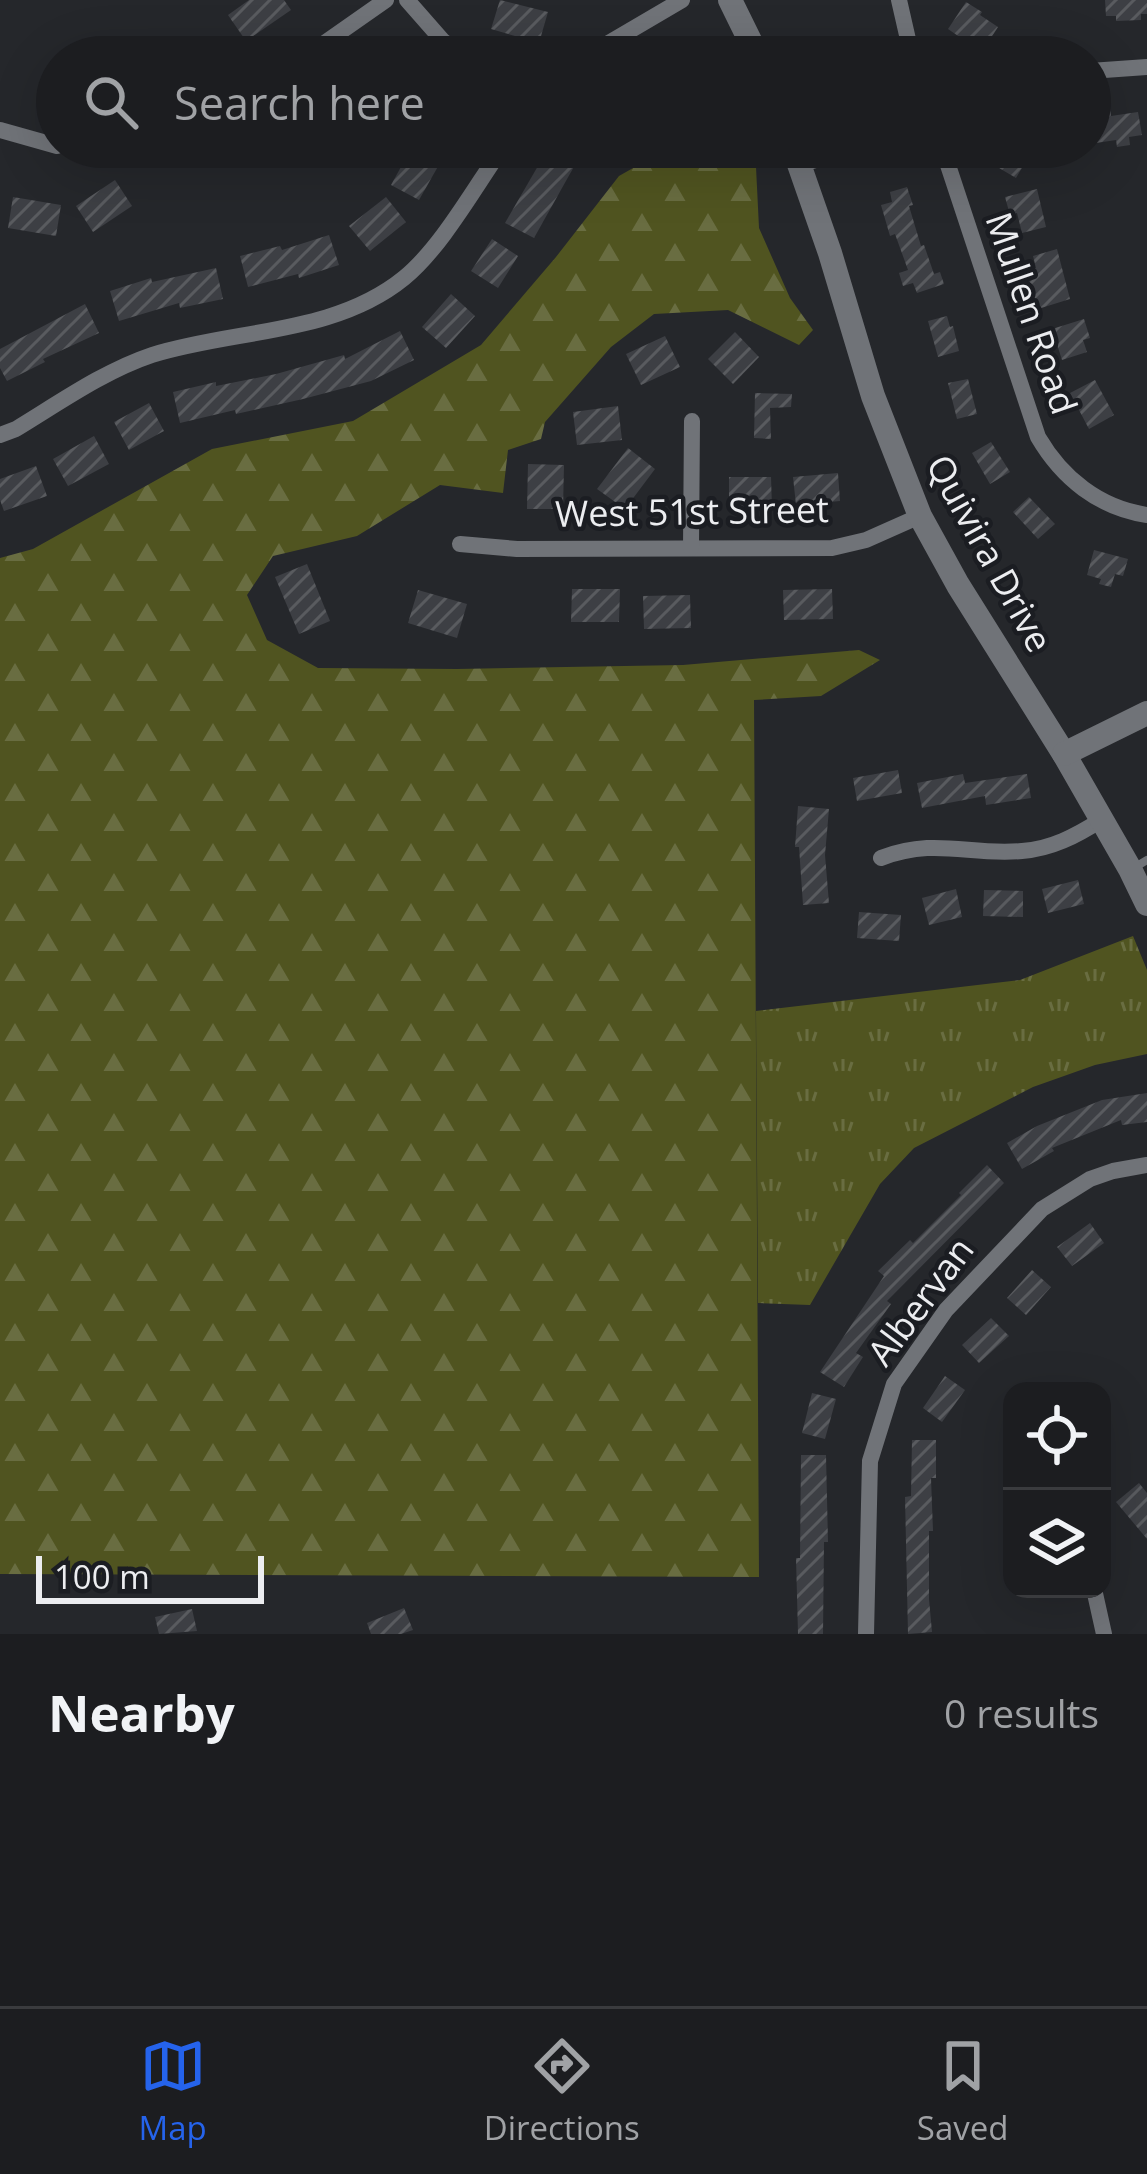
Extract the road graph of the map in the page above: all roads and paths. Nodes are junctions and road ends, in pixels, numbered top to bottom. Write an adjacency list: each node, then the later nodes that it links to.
1 (386, 0): 6 (street)
2 (407, 0): 7 (street)
3 (682, 0): 8 (street)
4 (730, 0): 9 (main road)
5 (899, 0): 10 (street)
6 (335, 36)
7 (439, 36)
8 (621, 36)
9 (748, 36)
10 (907, 36)
11 (1147, 68): 12 (street)
12 (1111, 69)
13 (0, 130): 14 (street)
14 (36, 140)
15 (488, 168): 19 (street)
16 (800, 168): 21 (main road, Quivira Drive)
17 (949, 168): 20 (street, Mullen Road)
18 (692, 421): 23 (street)
19 (0, 435)
20 (1147, 515)
21 (920, 516): 23 (street, West 51st Street); 25 (main road, Quivira Drive)
22 (460, 544): 23 (street, West 51st Street)
23 (692, 548)
24 (1147, 713): 25 (main road)
25 (1064, 754): 26 (main road, Quivira Drive)
26 (1101, 820): 27 (street); 28 (main road, Quivira Drive)
27 (881, 858)
28 (1139, 864): 29 (main road, Quivira Drive)
29 (1147, 904)
30 (1147, 1165): 32 (street, Albervan)
31 (1096, 1598): 33 (street)
32 (866, 1634)
33 (1104, 1634)

